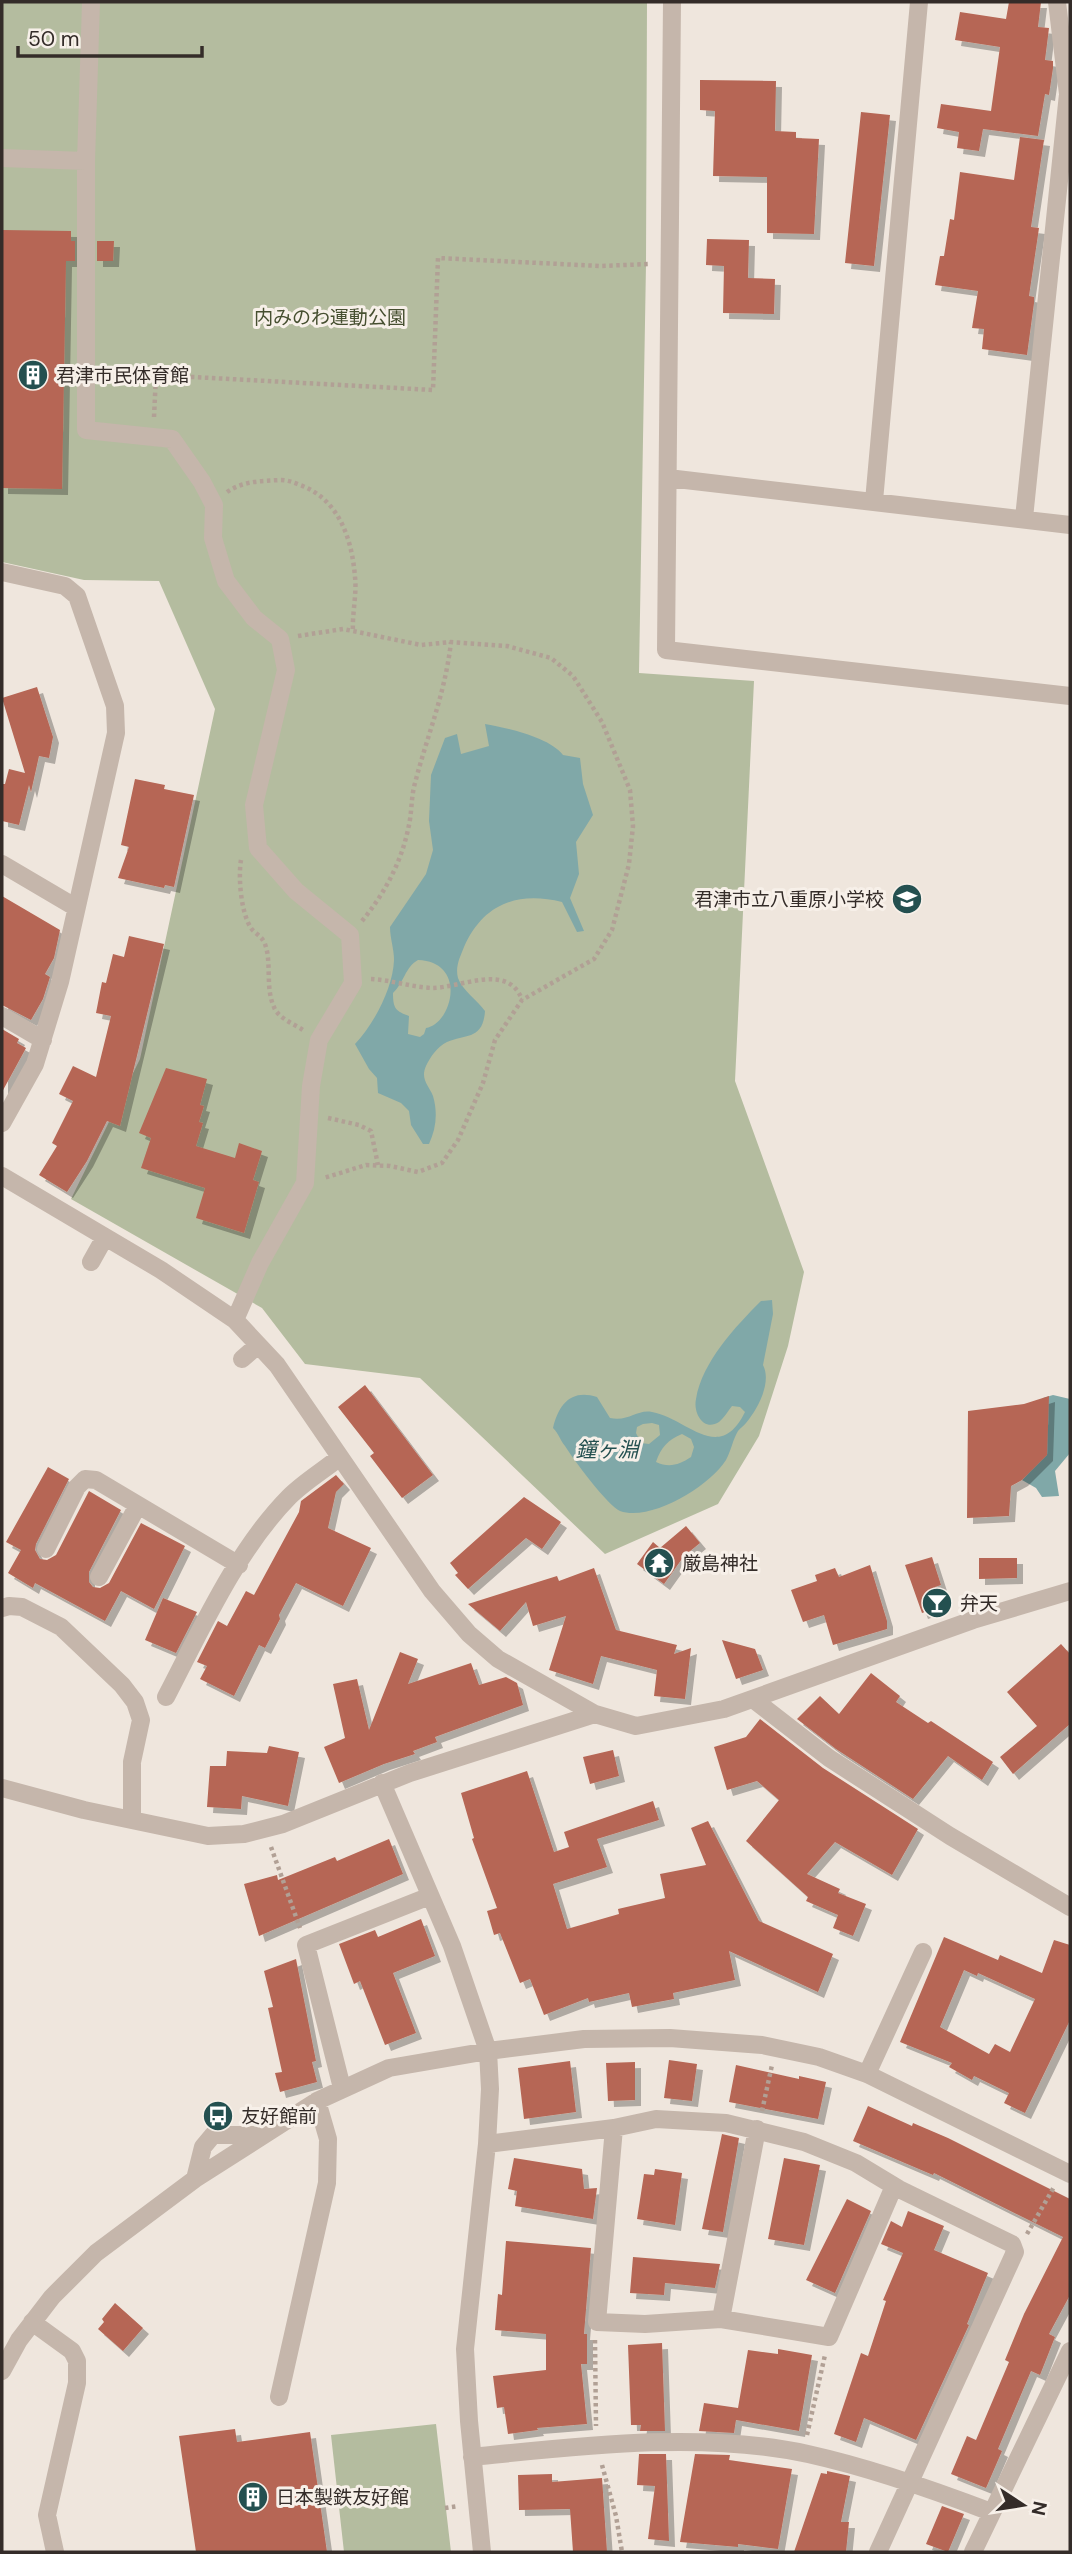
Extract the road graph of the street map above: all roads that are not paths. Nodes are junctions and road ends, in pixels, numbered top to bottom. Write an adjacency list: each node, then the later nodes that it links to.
1 (91, 2): 6 (street)
2 (672, 2): 7 (street)
3 (919, 2): 8 (street)
4 (1057, 2): 9 (street)
5 (2, 158): 6 (street)
6 (86, 161): 21 (street)
7 (668, 478): 8 (street); 12 (street)
8 (874, 501): 9 (street)
9 (1024, 518): 10 (street)
10 (1070, 525)
11 (2, 572): 14 (street)
12 (1070, 696)
13 (2, 864): 14 (street)
14 (75, 907): 16 (street)
15 (2, 1016): 16 (street)
16 (43, 1040): 17 (street)
17 (2, 1123)
18 (2, 1176): 19 (street)
19 (105, 1237): 20 (street); 21 (street)
20 (91, 1262)
21 (234, 1320): 22 (street)
22 (258, 1345): 23 (street); 24 (street)
23 (242, 1359)
24 (340, 1457): 27 (street); 33 (street)
25 (138, 1506): 26 (street); 27 (street); 28 (street)
26 (46, 1549)
27 (239, 1565): 31 (street)
28 (99, 1577)
29 (1070, 1591): 32 (street)
30 (2, 1608): 36 (street)
31 (166, 1697)
32 (754, 1700): 33 (street); 38 (street)
33 (596, 1714): 34 (street)
34 (382, 1783): 36 (street); 37 (street)
35 (2, 1788): 36 (street)
36 (132, 1820)
37 (430, 1896): 40 (street); 42 (street)
38 (1070, 1907)
39 (923, 1952): 41 (street)
40 (488, 2051): 41 (street); 42 (street); 47 (street)
41 (867, 2074): 48 (street)
42 (342, 2088): 43 (street)
43 (317, 2101): 46 (street); 55 (street)
44 (614, 2128): 45 (street); 47 (street); 51 (street)
45 (757, 2129): 50 (street); 51 (street)
46 (262, 2135): 49 (street); 49 (street)
47 (487, 2144): 56 (street)
48 (1070, 2174)
49 (195, 2179): 52 (street)
50 (894, 2186): 51 (street); 57 (street)
51 (720, 2319)
52 (32, 2322): 54 (street); 59 (street)
53 (1070, 2351): 58 (street)
54 (2, 2371)
55 (279, 2396)
56 (472, 2457): 57 (street); 60 (street)
57 (910, 2481): 58 (street); 61 (street)
58 (992, 2512): 62 (street)
59 (55, 2552)
60 (482, 2552)
61 (878, 2552)
62 (973, 2552)

